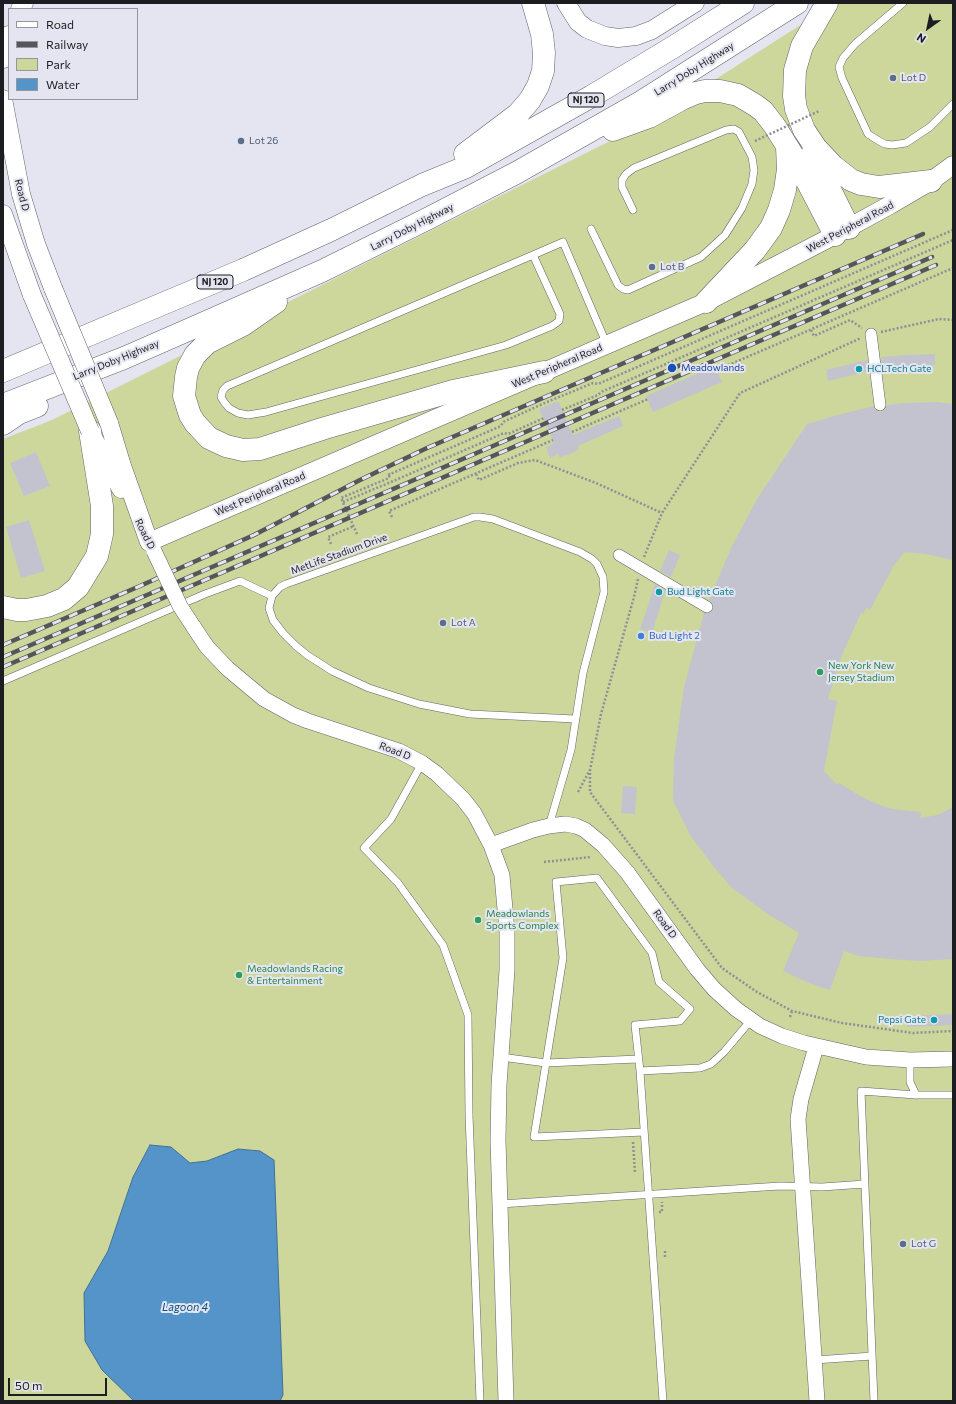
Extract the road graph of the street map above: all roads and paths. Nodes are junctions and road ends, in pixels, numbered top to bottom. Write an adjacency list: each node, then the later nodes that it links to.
1 (533, 3): 19 (highway)
2 (566, 3): 7 (street)
3 (744, 3): 19 (highway, NJ 120)
4 (797, 3): 16 (highway, Larry Doby Highway / NJ 120)
5 (827, 3): 13 (highway)
6 (903, 3): 11 (lane)
7 (688, 5)
8 (8, 39): 9 (street)
9 (3, 59)
10 (3, 99): 50 (street, Road D, bridge)
11 (953, 104)
12 (819, 111): 14 (path, bridge)
13 (810, 139): 18 (highway); 24 (highway)
14 (756, 141)
15 (787, 147): 16 (highway); 24 (highway); 29 (highway)
16 (559, 149): 28 (highway, Larry Doby Highway / NJ 120)
17 (953, 165): 18 (street, West Peripheral Road)
18 (931, 181): 24 (street, West Peripheral Road)
19 (422, 185): 36 (highway, NJ 120)
20 (633, 210): 22 (lane)
21 (3, 214): 50 (street, Road D, bridge)
22 (591, 229)
23 (953, 230): 38 (path)
24 (842, 232): 29 (street, West Peripheral Road)
25 (953, 240): 41 (path)
26 (533, 255): 26 (lane); 33 (lane)
27 (953, 268): 31 (path)
28 (322, 271): 34 (highway, Larry Doby Highway / NJ 120); 37 (highway)
29 (706, 302): 33 (street, West Peripheral Road)
30 (953, 320): 32 (path)
31 (811, 329): 32 (path); 35 (path)
32 (871, 334): 44 (street); 57 (path)
33 (607, 345): 37 (street, West Peripheral Road)
34 (124, 358): 43 (highway, Larry Doby Highway / NJ 120); 47 (highway)
35 (716, 370)
36 (3, 371)
37 (544, 372): 62 (street, West Peripheral Road)
38 (598, 384): 39 (path); 48 (path)
39 (594, 387)
40 (596, 391): 41 (path)
41 (601, 392): 45 (path)
42 (648, 400): 52 (path)
43 (3, 405)
44 (880, 405)
45 (562, 410)
46 (544, 418): 53 (path)
47 (3, 424)
48 (501, 426): 49 (path); 56 (path)
49 (505, 426)
50 (99, 427): 62 (street, Road D); 66 (highway)
51 (506, 430): 53 (path)
52 (572, 432)
53 (504, 433): 56 (path)
54 (553, 440): 55 (path)
55 (476, 474): 57 (path); 58 (path)
56 (343, 502): 59 (path)
57 (662, 514): 64 (path)
58 (392, 517)
59 (354, 526): 60 (path); 61 (path)
60 (357, 534)
61 (331, 544)
62 (151, 546): 70 (street, Road D, bridge)
63 (619, 555): 64 (street)
64 (640, 567): 67 (street); 71 (path)
65 (272, 596): 68 (lane); 69 (lane); 69 (lane, MetLife Stadium Drive)
66 (3, 607)
67 (707, 607)
68 (3, 681)
69 (575, 719): 73 (lane, MetLife Stadium Drive)
70 (422, 764): 74 (street, Road D); 103 (lane)
71 (590, 770): 72 (path); 77 (path)
72 (578, 792)
73 (549, 826): 74 (street, Road D); 79 (street, Road D)
74 (491, 845): 82 (street)
75 (591, 857): 76 (path)
76 (544, 862)
77 (792, 1011): 78 (path); 80 (path)
78 (790, 1017)
79 (750, 1020): 81 (street, Road D); 87 (lane)
80 (953, 1031)
81 (816, 1047): 85 (street, Road D); 94 (street)
82 (501, 1057): 86 (lane); 97 (street)
83 (638, 1059): 86 (lane); 86 (lane); 87 (lane)
84 (953, 1059): 85 (street, Road D)
85 (910, 1060): 88 (lane)
86 (546, 1063): 91 (lane)
87 (640, 1071): 90 (lane)
88 (916, 1095): 89 (lane); 93 (lane)
89 (953, 1095)
90 (644, 1132): 91 (lane); 95 (lane)
91 (632, 1133): 92 (path)
92 (635, 1173)
93 (865, 1184): 94 (lane); 101 (lane)
94 (803, 1186): 95 (lane); 102 (street)
95 (649, 1194): 97 (lane); 105 (lane)
96 (662, 1201): 98 (path)
97 (500, 1204): 104 (street)
98 (662, 1212)
99 (665, 1251): 100 (path)
100 (665, 1257)
101 (872, 1356): 102 (lane); 107 (lane)
102 (815, 1360): 106 (street)
103 (480, 1401)
104 (506, 1401)
105 (663, 1401)
106 (817, 1401)
107 (874, 1401)

